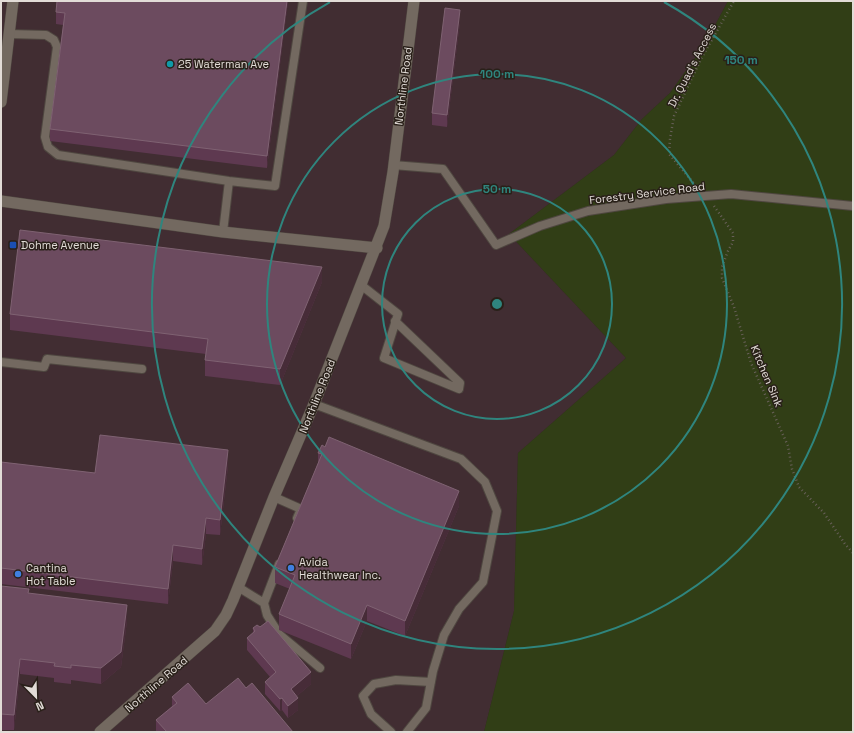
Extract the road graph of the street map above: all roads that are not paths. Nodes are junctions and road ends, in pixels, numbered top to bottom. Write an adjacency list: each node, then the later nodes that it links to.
1 (13, 1): 4 (street)
2 (303, 1): 7 (lane)
3 (414, 1): 6 (street, Northline Road)
4 (9, 34): 5 (street); 7 (lane)
5 (1, 102)
6 (393, 165): 9 (lane, Forestry Service Road); 11 (street, Northline Road)
7 (229, 181): 10 (lane)
8 (1, 201): 10 (street)
9 (853, 206)
10 (223, 232): 11 (street)
11 (377, 248): 12 (street, Northline Road)
12 (361, 285): 13 (lane); 16 (street, Northline Road)
13 (395, 321): 13 (lane)
14 (1, 362): 15 (lane)
15 (142, 369)
16 (314, 404): 17 (street, Northline Road); 23 (lane)
17 (274, 497): 18 (lane); 20 (street, Northline Road)
18 (295, 524)
19 (281, 560): 21 (lane)
20 (238, 587): 21 (lane); 24 (street, Northline Road)
21 (264, 603): 22 (lane)
22 (320, 668)
23 (431, 682): 25 (lane); 26 (lane)
24 (100, 732)
25 (391, 732)
26 (407, 732)

